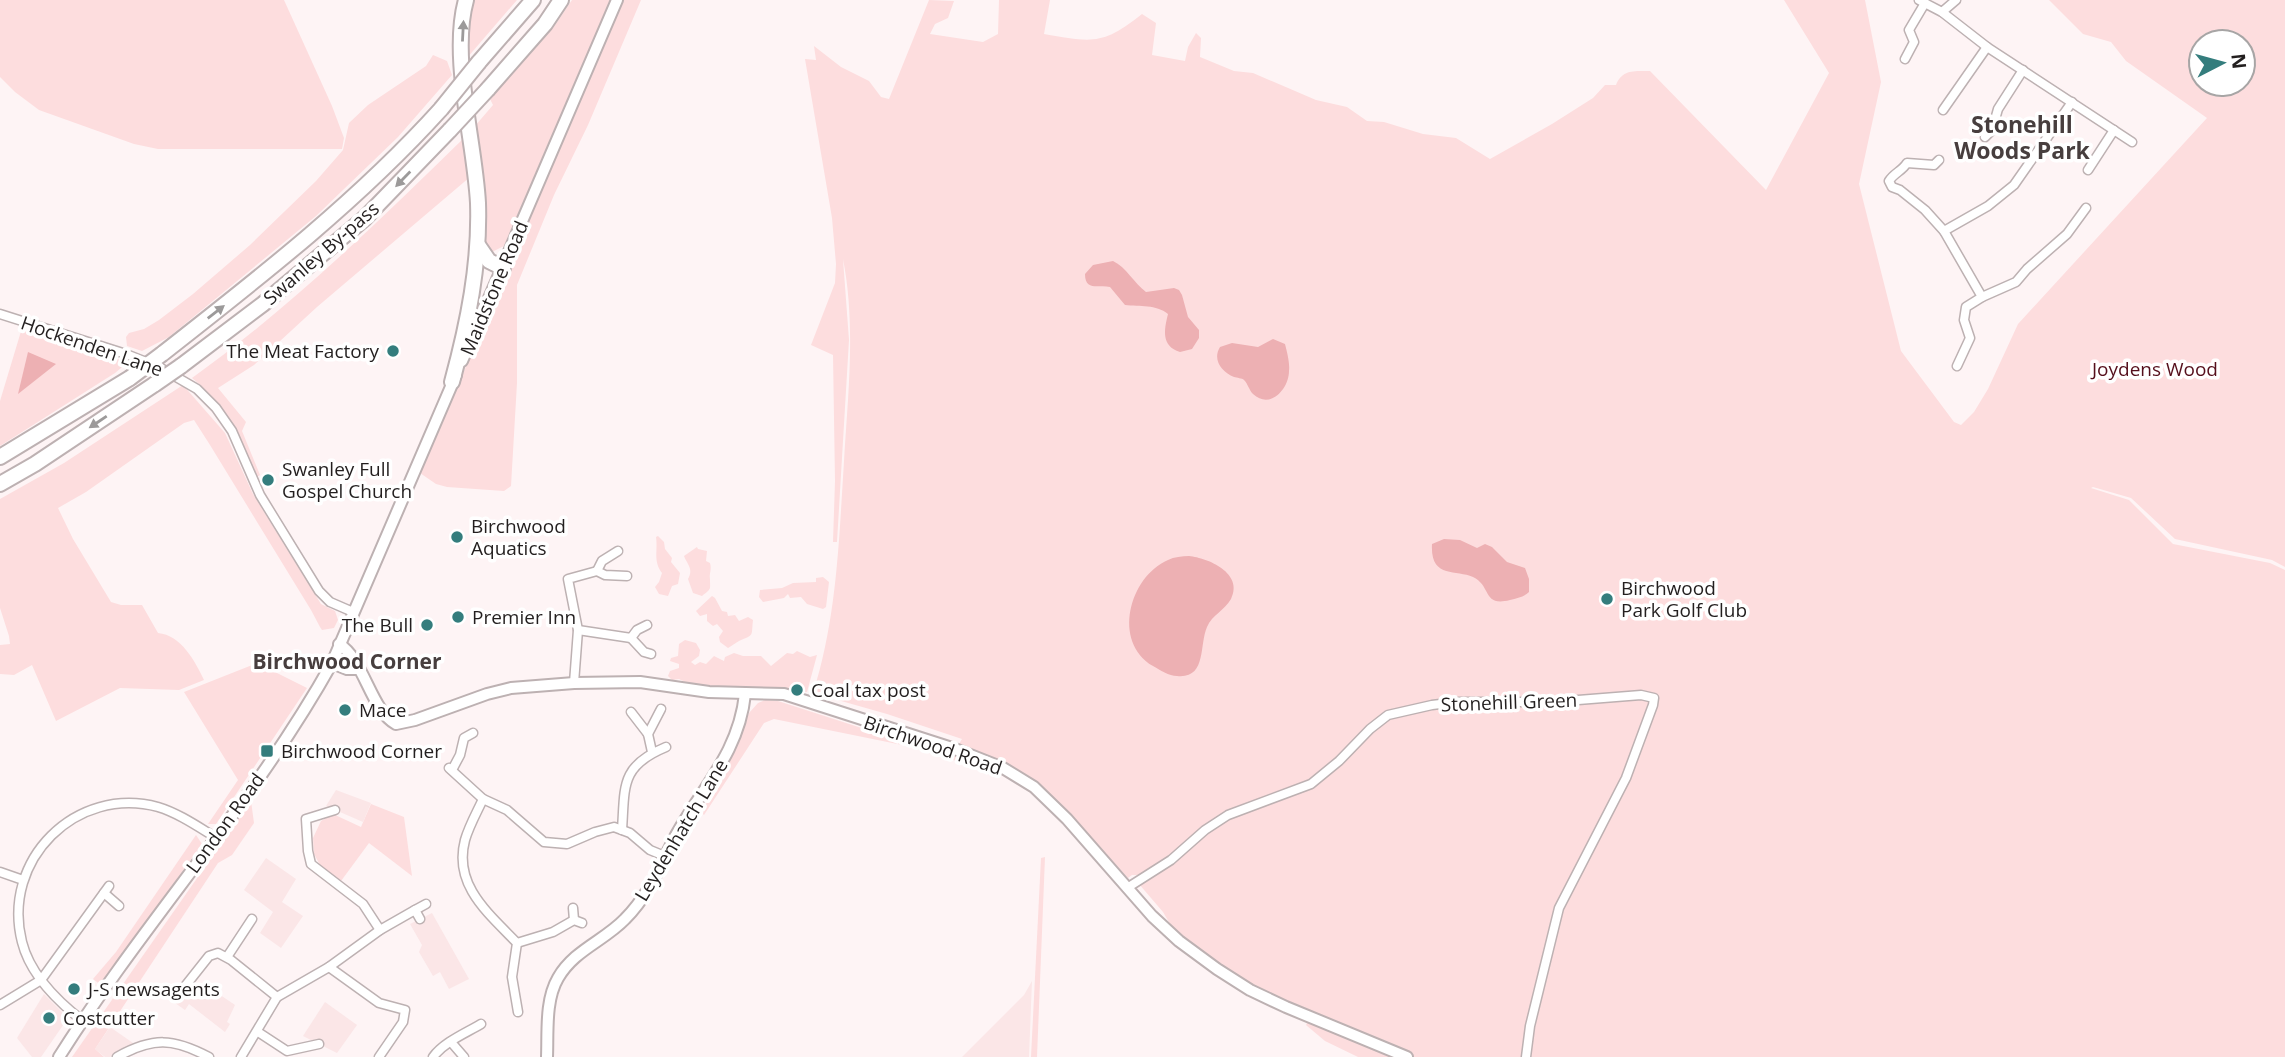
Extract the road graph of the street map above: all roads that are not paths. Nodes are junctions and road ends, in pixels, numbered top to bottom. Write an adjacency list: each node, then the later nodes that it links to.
1 (466, 0): 20 (highway, one-way to 1)
2 (533, 0): 26 (highway, Swanley By-pass, one-way to 2, bridge)
3 (561, 0): 27 (highway, Swanley By-pass, one-way to 27, bridge)
4 (617, 0): 21 (street, Maidstone Road)
5 (1956, 0): 7 (street)
6 (1922, 2): 7 (street); 9 (street)
7 (1942, 12): 8 (street)
8 (1987, 47): 10 (street); 12 (street)
9 (1905, 59)
10 (2023, 71): 11 (street); 14 (street)
11 (2072, 102): 13 (street); 19 (street)
12 (1943, 110)
13 (2114, 130): 15 (street); 17 (street)
14 (1985, 136)
15 (2132, 142)
16 (1939, 160): 19 (street)
17 (2088, 170)
18 (2086, 208): 22 (street)
19 (1944, 231): 22 (street)
20 (478, 245): 21 (highway); 25 (highway)
21 (503, 268): 25 (street, Maidstone Road)
22 (1982, 297): 24 (street)
23 (0, 314): 32 (street, Hockenden Lane)
24 (1957, 366)
25 (452, 382): 30 (street, Maidstone Road)
26 (0, 457)
27 (0, 484)
28 (618, 551): 29 (street)
29 (597, 571): 31 (street); 34 (street)
30 (369, 576): 32 (street, London Road)
31 (626, 576)
32 (353, 612): 36 (street, London Road)
33 (647, 625): 35 (street)
34 (578, 630): 35 (street); 40 (street)
35 (631, 638): 37 (street)
36 (339, 644): 38 (street, London Road); 39 (street, Birchwood Road)
37 (651, 654)
38 (332, 663): 39 (street); 51 (street, London Road)
39 (357, 669): 40 (street, Birchwood Road)
40 (574, 683): 41 (street, Birchwood Road)
41 (745, 694): 52 (street, Leydenhatch Lane); 55 (street, Birchwood Road)
42 (662, 709): 45 (street)
43 (631, 712): 45 (street)
44 (473, 733): 48 (street)
45 (648, 734): 47 (street)
46 (666, 747): 47 (street)
47 (652, 752): 50 (street)
48 (483, 799): 50 (street); 63 (street)
49 (335, 810): 62 (street)
50 (622, 830): 52 (street)
51 (215, 838): 54 (street); 71 (street, London Road)
52 (667, 857): 83 (street, Leydenhatch Lane)
53 (0, 873): 54 (street)
54 (23, 880): 66 (street)
55 (1127, 888): 84 (street, Birchwood Road); 85 (street, Stonehill Green)
56 (426, 904): 59 (street)
57 (119, 906): 66 (street)
58 (573, 908): 63 (street)
59 (415, 910): 61 (street); 62 (street)
60 (252, 919): 64 (street)
61 (420, 919)
62 (380, 930): 65 (street)
63 (517, 943): 70 (street)
64 (227, 957): 67 (street); 68 (street)
65 (329, 967): 68 (street); 80 (street)
66 (41, 980): 69 (street); 71 (street)
67 (186, 985)
68 (277, 997): 73 (street)
69 (0, 1005)
70 (518, 1012)
71 (83, 1021): 76 (street, London Road)
72 (481, 1024): 74 (street)
73 (258, 1032): 75 (street); 79 (street)
74 (451, 1042): 81 (street); 82 (street)
75 (319, 1044)
76 (59, 1057)
77 (117, 1057): 78 (street)
78 (209, 1057)
79 (241, 1057)
80 (379, 1057)
81 (433, 1057)
82 (464, 1057)
83 (547, 1057)
84 (1408, 1057)
85 (1526, 1057)

